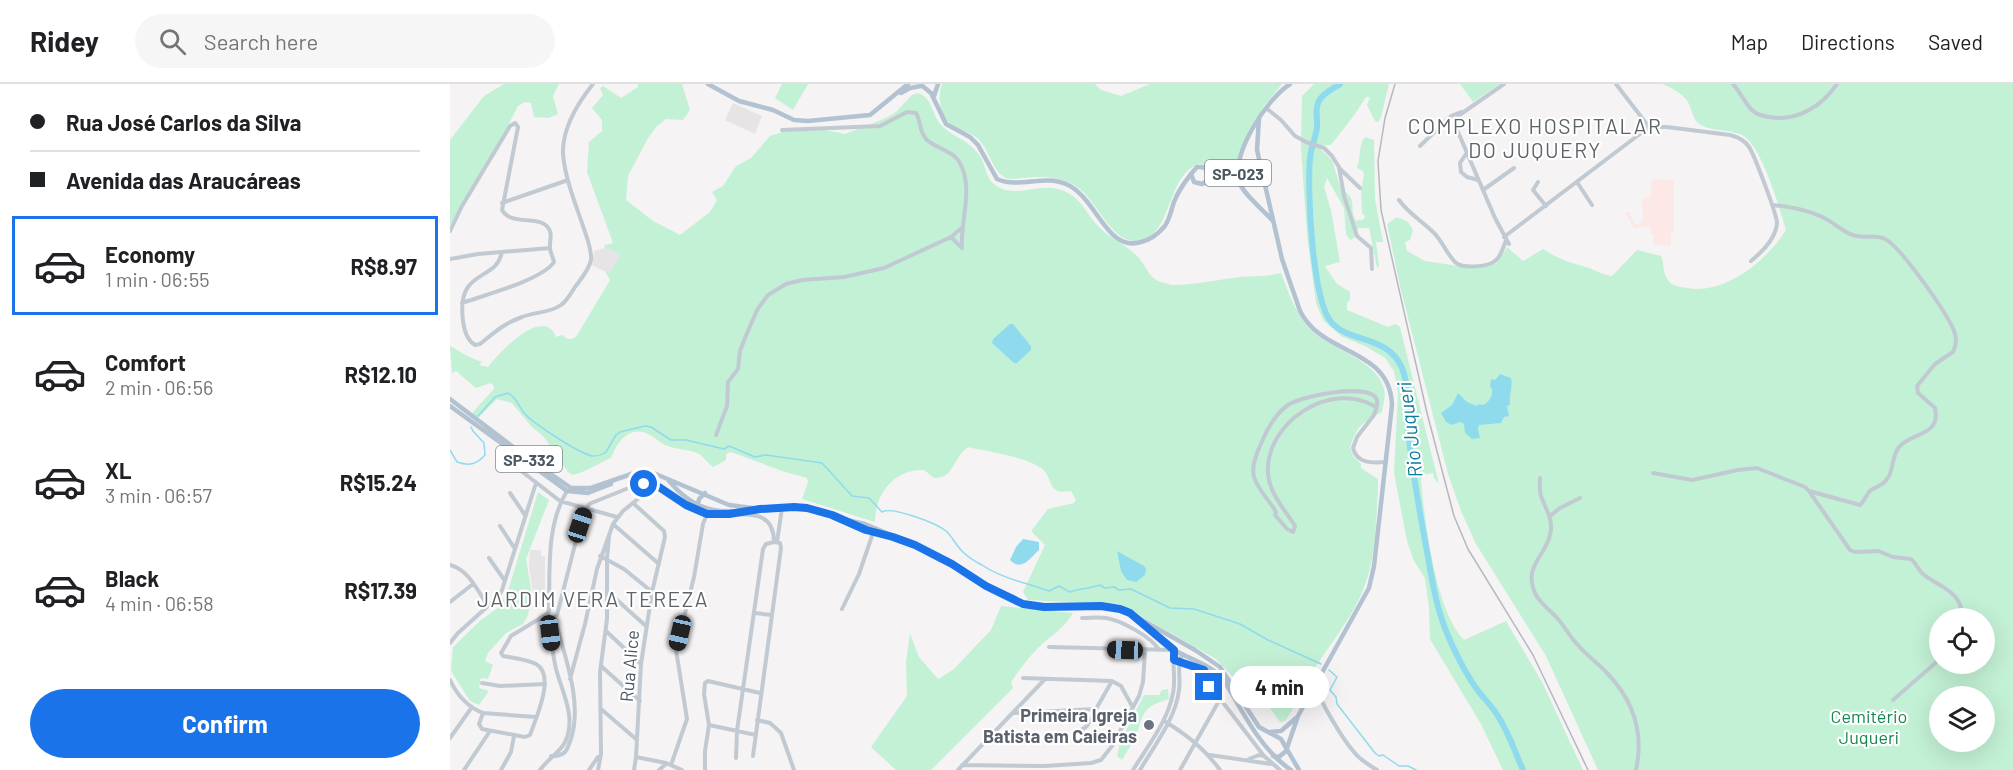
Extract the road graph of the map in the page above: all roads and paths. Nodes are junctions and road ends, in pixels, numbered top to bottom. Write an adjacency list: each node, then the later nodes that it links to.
1 (593, 84): 27 (street)
2 (708, 84): 11 (main road)
3 (908, 84): 11 (main road)
4 (923, 84): 11 (main road); 12 (main road)
5 (938, 84): 12 (main road)
6 (1290, 84): 13 (main road, SP-023)
7 (1504, 84): 14 (street)
8 (1617, 84): 16 (street)
9 (1733, 84): 10 (street)
10 (1837, 84)
11 (889, 101)
12 (934, 101): 26 (main road)
13 (1266, 108): 15 (main road, SP-023); 22 (street)
14 (1465, 112): 20 (street); 21 (street)
15 (1259, 118): 18 (main road, SP-023); 19 (main road, SP-023)
16 (1648, 126): 30 (street); 39 (street)
17 (782, 130): 42 (street)
18 (1245, 145): 19 (main road); 25 (main road, SP-023)
19 (1257, 145): 35 (main road, SP-023)
20 (1420, 146)
21 (1466, 153): 28 (street); 28 (street)
22 (1339, 167): 33 (street); 50 (street)
23 (1205, 168): 25 (main road); 26 (main road); 31 (main road)
24 (1514, 168): 34 (street)
25 (1238, 170): 32 (main road, SP-023)
26 (1191, 174): 31 (main road)
27 (568, 180): 37 (street); 51 (street)
28 (1478, 180): 34 (street)
29 (1538, 182): 40 (street)
30 (1577, 182): 38 (street); 40 (street)
31 (1204, 183): 32 (main road)
32 (1239, 183): 35 (main road, SP-023)
33 (1360, 188)
34 (1482, 190): 45 (street)
35 (1262, 200): 41 (main road, SP-023); 41 (main road, SP-023)
36 (1399, 200): 45 (street)
37 (502, 203): 43 (street); 46 (street)
38 (1592, 205)
39 (1773, 205): 49 (street); 65 (street)
40 (1546, 206): 45 (street)
41 (1272, 220): 56 (main road, SP-023)
42 (963, 227): 44 (street); 44 (street)
43 (450, 231)
44 (951, 237): 55 (street)
45 (1506, 240)
46 (550, 248): 47 (street); 51 (street)
47 (502, 252): 48 (street); 51 (street)
48 (450, 259)
49 (1751, 261)
50 (1372, 269)
51 (462, 303)
52 (450, 399): 60 (main road, SP-332)
53 (450, 406): 64 (main road, SP-332)
54 (1376, 407): 54 (street); 56 (street)
55 (716, 435)
56 (1386, 462): 130 (main road, SP-023)
57 (516, 467): 62 (street)
58 (1653, 473): 65 (street)
59 (1540, 478): 79 (street)
60 (618, 479): 61 (main road, SP-332); 64 (main road, SP-332)
61 (668, 480): 67 (main road, SP-332); 72 (main road, SP-332)
62 (536, 483): 70 (street); 78 (street)
63 (656, 487): 71 (street); 72 (street); 74 (street)
64 (567, 491): 70 (street)
65 (1809, 491): 101 (street)
66 (510, 493): 78 (street)
67 (705, 493): 69 (main road, SP-332); 72 (main road)
68 (1580, 498): 79 (street)
69 (715, 499): 75 (main road, SP-332); 76 (main road)
70 (560, 501): 74 (street); 105 (street)
71 (633, 503): 80 (street); 92 (street, Rua Alice)
72 (697, 508): 76 (main road, SP-332)
73 (782, 508): 75 (main road, SP-332); 81 (main road, SP-332); 87 (street)
74 (585, 509): 80 (street); 107 (street)
75 (760, 509): 77 (main road, SP-332)
76 (709, 512): 77 (main road, SP-332); 173 (street)
77 (738, 512): 87 (street)
78 (526, 516): 88 (street)
79 (1550, 516): 198 (street)
80 (616, 517): 82 (street)
81 (842, 519): 85 (main road, SP-332); 86 (main road, SP-332)
82 (613, 524): 84 (street); 92 (street)
83 (500, 526): 88 (street)
84 (610, 531): 89 (street); 91 (street)
85 (873, 533): 86 (main road, SP-332); 102 (street)
86 (893, 537): 104 (main road, SP-332)
87 (775, 542): 103 (street); 106 (street)
88 (515, 550): 94 (street)
89 (600, 556): 91 (street); 126 (street)
90 (489, 558): 94 (street)
91 (607, 558): 96 (street); 97 (street)
92 (659, 564): 97 (street, Rua Alice)
93 (450, 565): 95 (street)
94 (505, 581): 100 (street)
95 (473, 584): 98 (street); 100 (street)
96 (607, 592): 109 (street); 110 (street)
97 (652, 592): 109 (street, Rua Alice)
98 (453, 596): 99 (street)
99 (450, 602)
100 (488, 606): 112 (street)
101 (1960, 608)
102 (842, 609)
103 (754, 613): 106 (street); 134 (street)
104 (1130, 613): 111 (main road, SP-332); 115 (main road, SP-332)
105 (548, 614): 107 (street); 107 (street); 132 (street); 160 (street)
106 (772, 615): 135 (street)
107 (556, 616): 126 (street)
108 (1082, 618): 114 (street)
109 (646, 626): 120 (street, Rua Alice)
110 (606, 631): 120 (street); 121 (street)
111 (1182, 642): 115 (main road); 153 (main road, SP-332)
112 (450, 643)
113 (1049, 647): 116 (street)
114 (1159, 650): 115 (street); 116 (street)
115 (1174, 650): 117 (main road, SP-332); 118 (street)
116 (1145, 651): 140 (street)
117 (1183, 654): 119 (street); 168 (main road, SP-332)
118 (1174, 660): 119 (street); 148 (street)
119 (1180, 662): 122 (street); 124 (street)
120 (641, 664): 138 (street, Rua Alice)
121 (601, 666): 138 (street); 141 (street)
122 (1192, 666): 124 (street); 136 (street)
123 (1929, 669): 137 (street)
124 (1180, 677): 148 (street)
125 (1023, 678): 127 (street)
126 (570, 679): 160 (street)
127 (1045, 679): 129 (street); 144 (street)
128 (450, 680): 133 (street)
129 (1112, 681): 140 (street); 142 (street)
130 (1316, 682): 145 (main road, SP-023); 197 (street)
131 (482, 683): 132 (street)
132 (545, 684): 146 (street)
133 (452, 689): 139 (street)
134 (744, 690): 135 (street); 149 (street); 151 (street)
135 (760, 693): 147 (street)
136 (1220, 699): 159 (street); 161 (street)
137 (1893, 700)
138 (640, 701): 158 (street, Rua Alice)
139 (472, 707): 143 (street); 157 (street)
140 (1132, 707): 177 (street)
141 (601, 708): 158 (street); 163 (street)
142 (1096, 709): 144 (street); 152 (street)
143 (483, 713): 146 (street); 150 (street)
144 (1014, 713): 175 (street)
145 (1298, 716): 153 (main road, SP-023); 154 (main road, SP-023)
146 (536, 717): 156 (street)
147 (757, 720): 155 (street); 187 (street)
148 (1165, 721): 159 (street); 190 (street); 191 (street)
149 (709, 725): 151 (street); 186 (street)
150 (490, 731): 156 (street); 178 (street)
151 (737, 731): 155 (street); 170 (street)
152 (1080, 731)
153 (1269, 732): 162 (main road, SP-332)
154 (1292, 732): 162 (main road, SP-023); 174 (main road)
155 (756, 735): 166 (street)
156 (514, 736): 179 (street)
157 (450, 738)
158 (637, 740): 169 (street, Rua Alice)
159 (1196, 742): 164 (street); 192 (street)
160 (566, 746): 180 (street)
161 (1258, 747): 165 (street); 167 (street)
162 (1288, 749): 168 (main road); 174 (main road, SP-332)
163 (601, 754): 181 (street); 182 (street)
164 (1209, 755): 171 (street); 193 (street)
165 (1257, 755): 167 (street); 171 (street); 172 (street)
166 (753, 756)
167 (1264, 756): 172 (street); 176 (street)
168 (1274, 756): 195 (main road, SP-332)
169 (636, 757): 173 (street); 183 (street, Rua Alice)
170 (736, 758)
171 (1248, 759): 172 (street)
172 (1259, 762): 176 (street)
173 (669, 764): 184 (street); 185 (street)
174 (1295, 764): 196 (main road, SP-332)
175 (962, 765): 177 (street); 188 (street)
176 (1274, 765): 194 (street)
177 (1045, 766): 189 (street)
178 (464, 770)
179 (501, 770)
180 (540, 770)
181 (589, 770)
182 (598, 770)
183 (634, 770)
184 (659, 770)
185 (682, 770)
186 (705, 770)
187 (794, 770)
188 (958, 770)
189 (1040, 770)
190 (1133, 770)
191 (1140, 770)
192 (1180, 770)
193 (1220, 770)
194 (1280, 770)
195 (1291, 770)
196 (1299, 770)
197 (1377, 770)
198 (1635, 770)

